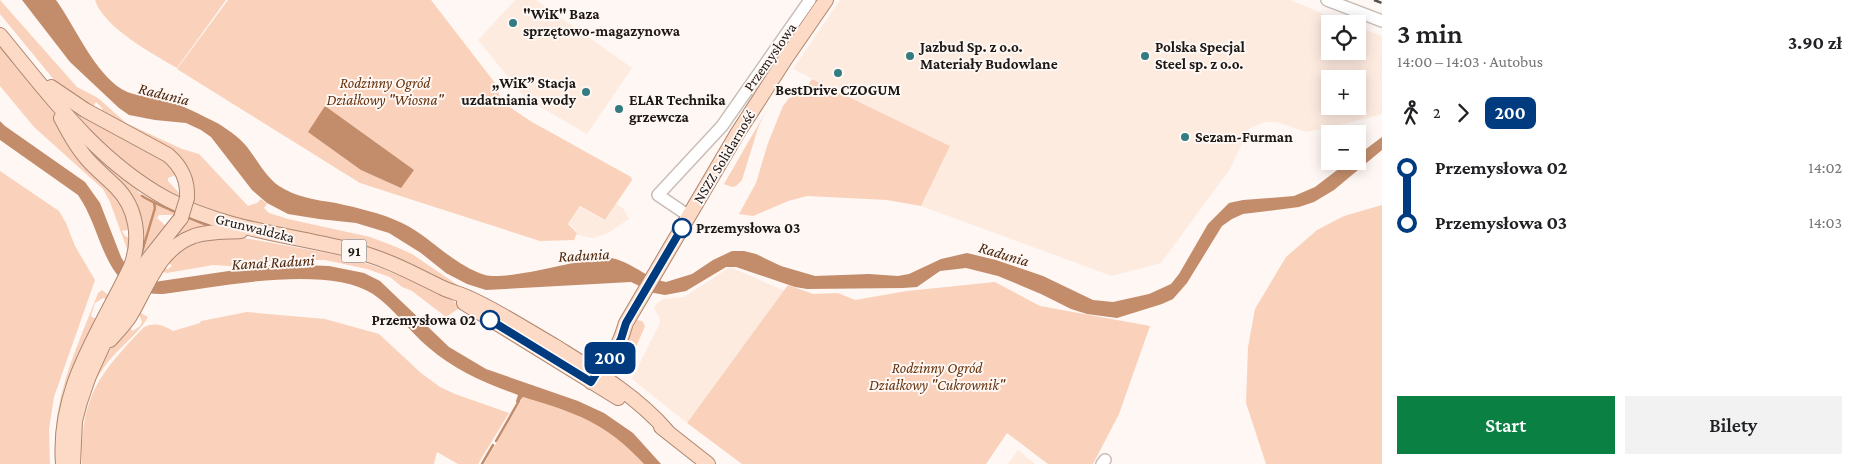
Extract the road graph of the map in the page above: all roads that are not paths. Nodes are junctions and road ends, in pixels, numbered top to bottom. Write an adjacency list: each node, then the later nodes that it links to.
1 (810, 0): 8 (street, Przemysłowa)
2 (826, 0): 8 (main road, NSZZ Solidarność)
3 (1327, 0): 4 (street)
4 (1382, 21)
5 (0, 24): 7 (main road, Grunwaldzka / 91)
6 (0, 35): 7 (main road, Grunwaldzka / 91)
7 (50, 90): 9 (main road, Grunwaldzka / 91); 10 (main road); 10 (main road, bridge)
8 (689, 216): 13 (main road)
9 (256, 230): 10 (main road); 11 (main road, Grunwaldzka / 91)
10 (146, 260): 12 (main road); 12 (main road)
11 (445, 289): 15 (main road, Grunwaldzka / 91); 16 (main road, Grunwaldzka / 91)
12 (129, 295): 17 (main road); 18 (main road)
13 (626, 323): 14 (main road); 16 (main road)
14 (600, 358): 15 (main road); 16 (main road)
15 (580, 362): 16 (main road, Grunwaldzka / 91)
16 (594, 378): 19 (main road, Grunwaldzka / 91)
17 (62, 464)
18 (73, 464)
19 (708, 464)

